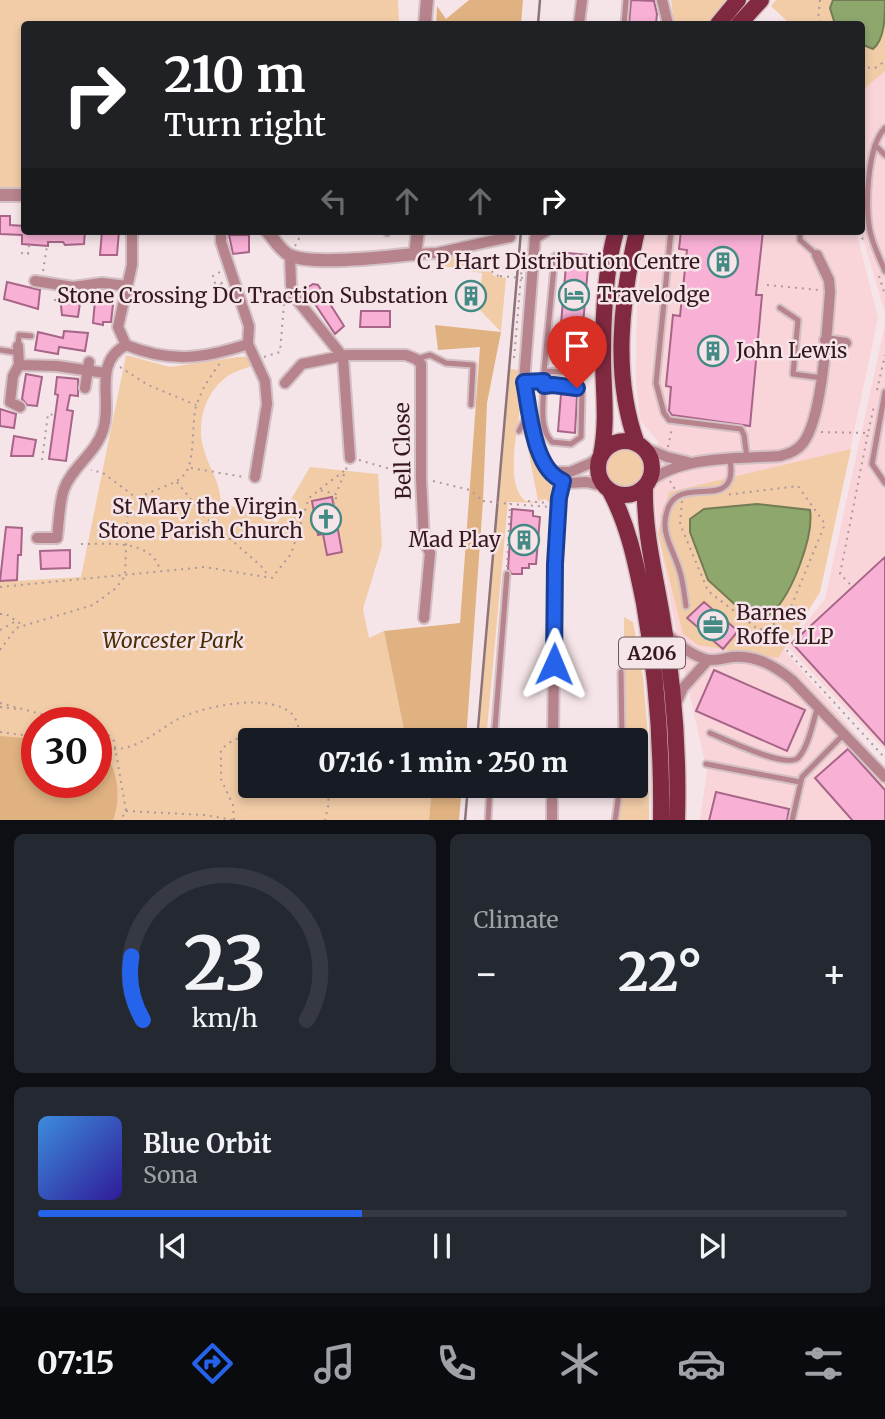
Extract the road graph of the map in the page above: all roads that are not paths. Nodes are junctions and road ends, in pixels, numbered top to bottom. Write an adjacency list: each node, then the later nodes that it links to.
1 (427, 0): 7 (street)
2 (582, 0): 8 (street)
3 (626, 0): 9 (lane)
4 (662, 0): 10 (street)
5 (738, 0): 11 (main road)
6 (761, 0): 12 (main road)
7 (425, 21)
8 (579, 21)
9 (624, 21)
10 (666, 21)
11 (720, 21)
12 (742, 21)
13 (885, 128): 14 (lane)
14 (875, 145): 15 (lane); 32 (lane)
15 (885, 155)
16 (0, 195): 17 (street)
17 (21, 195)
18 (132, 235): 34 (street)
19 (221, 235): 39 (street)
20 (270, 235): 29 (street)
21 (417, 235): 28 (street)
22 (540, 235): 51 (street)
23 (616, 235): 61 (main road)
24 (636, 235): 60 (main road)
25 (671, 235): 63 (lane)
26 (800, 235): 30 (lane)
27 (510, 237): 28 (street)
28 (415, 254): 29 (street)
29 (290, 255): 43 (street)
30 (817, 255): 37 (street)
31 (555, 256): 47 (lane)
32 (885, 271)
33 (38, 281): 34 (street)
34 (127, 286): 40 (street)
35 (780, 308): 50 (lane)
36 (31, 336): 42 (lane)
37 (825, 341): 38 (street); 50 (street)
38 (849, 343)
39 (248, 344): 40 (street); 67 (street)
40 (126, 345): 48 (street)
41 (0, 350): 42 (lane)
42 (16, 350): 45 (street)
43 (343, 357): 44 (street); 52 (street); 62 (street)
44 (416, 359): 57 (lane); 75 (street, Bell Close)
45 (19, 365): 46 (street); 56 (street)
46 (88, 366): 48 (street); 54 (street)
47 (544, 371): 49 (lane); 53 (lane)
48 (105, 373): 72 (street)
49 (581, 373)
50 (822, 378): 63 (street)
51 (524, 382): 53 (lane); 58 (street)
52 (285, 383)
53 (544, 384): 53 (lane)
54 (85, 388)
55 (885, 392): 69 (lane)
56 (10, 405)
57 (471, 405)
58 (532, 419): 59 (lane); 66 (street)
59 (519, 431)
60 (640, 446): 61 (main road); 65 (street); 70 (main road)
61 (601, 454): 66 (street); 71 (main road)
62 (350, 457)
63 (747, 458): 64 (street)
64 (730, 460): 65 (street); 74 (lane)
65 (691, 463): 70 (street)
66 (552, 472): 68 (street)
67 (255, 477)
68 (563, 481): 71 (street); 82 (street)
69 (885, 483)
70 (647, 485): 71 (main road); 76 (main road, A206)
71 (608, 489): 95 (main road, A206)
72 (37, 538)
73 (507, 574): 81 (lane)
74 (686, 606)
75 (424, 618)
76 (664, 631): 77 (street); 79 (main road, A206)
77 (708, 660): 79 (street); 80 (street)
78 (621, 672): 83 (lane)
79 (674, 706): 96 (main road, A206)
80 (818, 706): 84 (lane); 85 (street)
81 (495, 728)
82 (553, 728)
83 (622, 728)
84 (710, 733)
85 (844, 733): 87 (street); 88 (lane)
86 (706, 764): 88 (lane)
87 (885, 778)
88 (800, 782): 97 (lane)
89 (489, 798): 92 (lane)
90 (552, 798): 93 (street)
91 (618, 798): 94 (lane)
92 (488, 820)
93 (552, 820)
94 (615, 820)
95 (661, 820)
96 (677, 820)
97 (792, 820)

